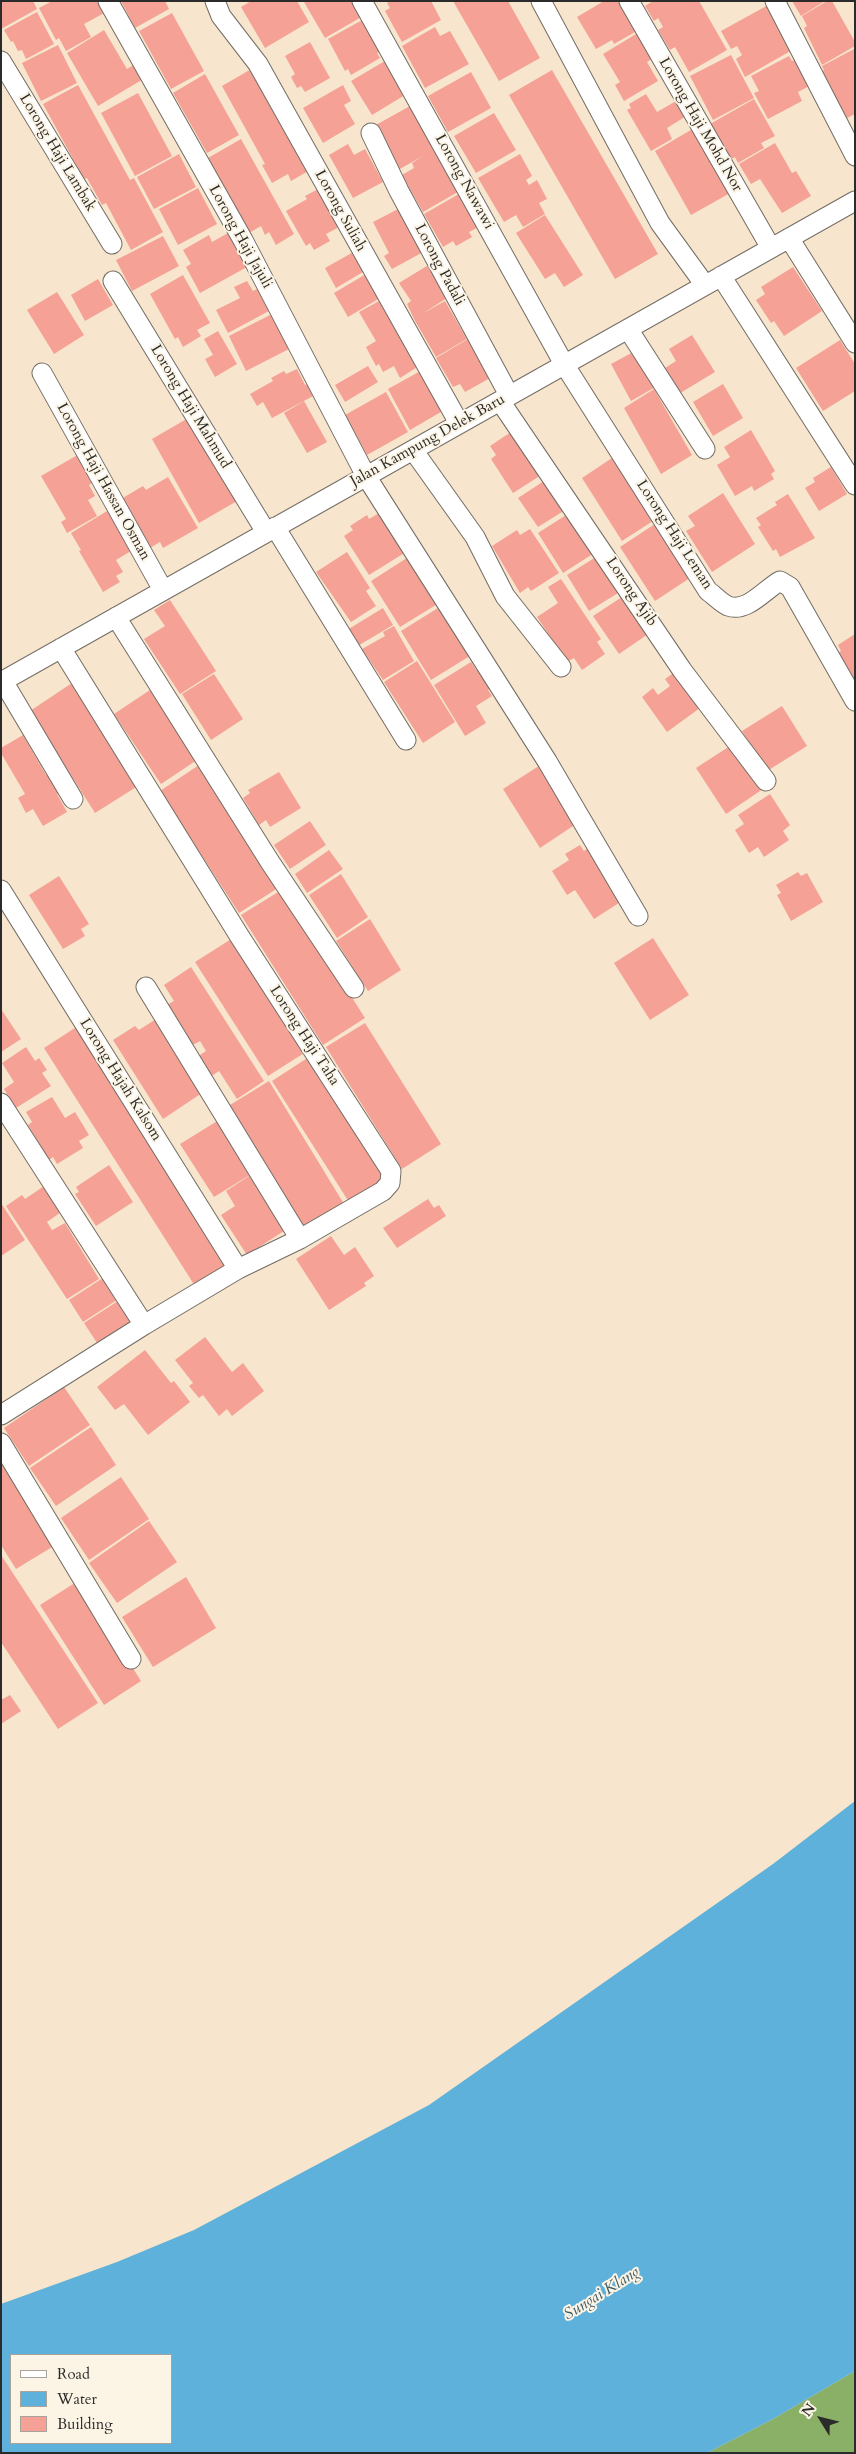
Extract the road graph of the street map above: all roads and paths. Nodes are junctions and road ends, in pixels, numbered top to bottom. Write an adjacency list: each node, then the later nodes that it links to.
1 (108, 1): 24 (street, Lorong Haji Jajuli)
2 (215, 1): 21 (street, Lorong Suliah)
3 (362, 1): 18 (street, Lorong Nawawi)
4 (541, 1): 14 (street)
5 (629, 1): 13 (street, Lorong Haji Mohd Nor)
6 (775, 1): 9 (street)
7 (1, 62): 12 (street, Lorong Haji Lambak)
8 (371, 133): 20 (street, Lorong Padali)
9 (855, 156)
10 (855, 201): 11 (street, Jalan Kampung Delek Baru)
11 (789, 238): 13 (street, Jalan Kampung Delek Baru); 17 (street)
12 (112, 244)
13 (771, 248): 14 (street, Jalan Kampung Delek Baru)
14 (713, 280): 16 (street, Jalan Kampung Delek Baru); 25 (street)
15 (113, 281): 26 (street, Lorong Haji Mahmud)
16 (628, 329): 18 (street, Jalan Kampung Delek Baru); 22 (street)
17 (855, 343)
18 (564, 364): 20 (street, Jalan Kampung Delek Baru); 32 (street, Lorong Haji Leman)
19 (42, 373): 27 (street, Lorong Haji Hassan Osman)
20 (505, 398): 21 (street, Jalan Kampung Delek Baru); 34 (street, Lorong Ajib)
21 (459, 424): 23 (street, Jalan Kampung Delek Baru)
22 (705, 449)
23 (412, 450): 24 (street, Jalan Kampung Delek Baru); 30 (street)
24 (366, 476): 26 (street, Jalan Kampung Delek Baru); 37 (street, Lorong Haji Jajuli)
25 (855, 485)
26 (271, 530): 27 (street, Jalan Kampung Delek Baru); 33 (street, Lorong Haji Mahmud)
27 (164, 590): 28 (street, Jalan Kampung Delek Baru)
28 (116, 617): 29 (street, Jalan Kampung Delek Baru); 39 (street)
29 (61, 648): 31 (street, Jalan Kampung Delek Baru); 41 (street, Lorong Haji Taha)
30 (562, 667)
31 (2, 681): 35 (street)
32 (855, 701)
33 (406, 740)
34 (766, 781)
35 (73, 799)
36 (1, 890): 42 (street, Lorong Hajah Kalsom)
37 (638, 916)
38 (146, 987): 41 (street)
39 (354, 988)
40 (1, 1103): 43 (street)
41 (300, 1239): 42 (street, Lorong Haji Taha)
42 (238, 1269): 43 (street, Lorong Haji Taha)
43 (144, 1325): 44 (street, Lorong Haji Taha)
44 (1, 1415)
45 (1, 1442): 46 (street)
46 (131, 1659)

